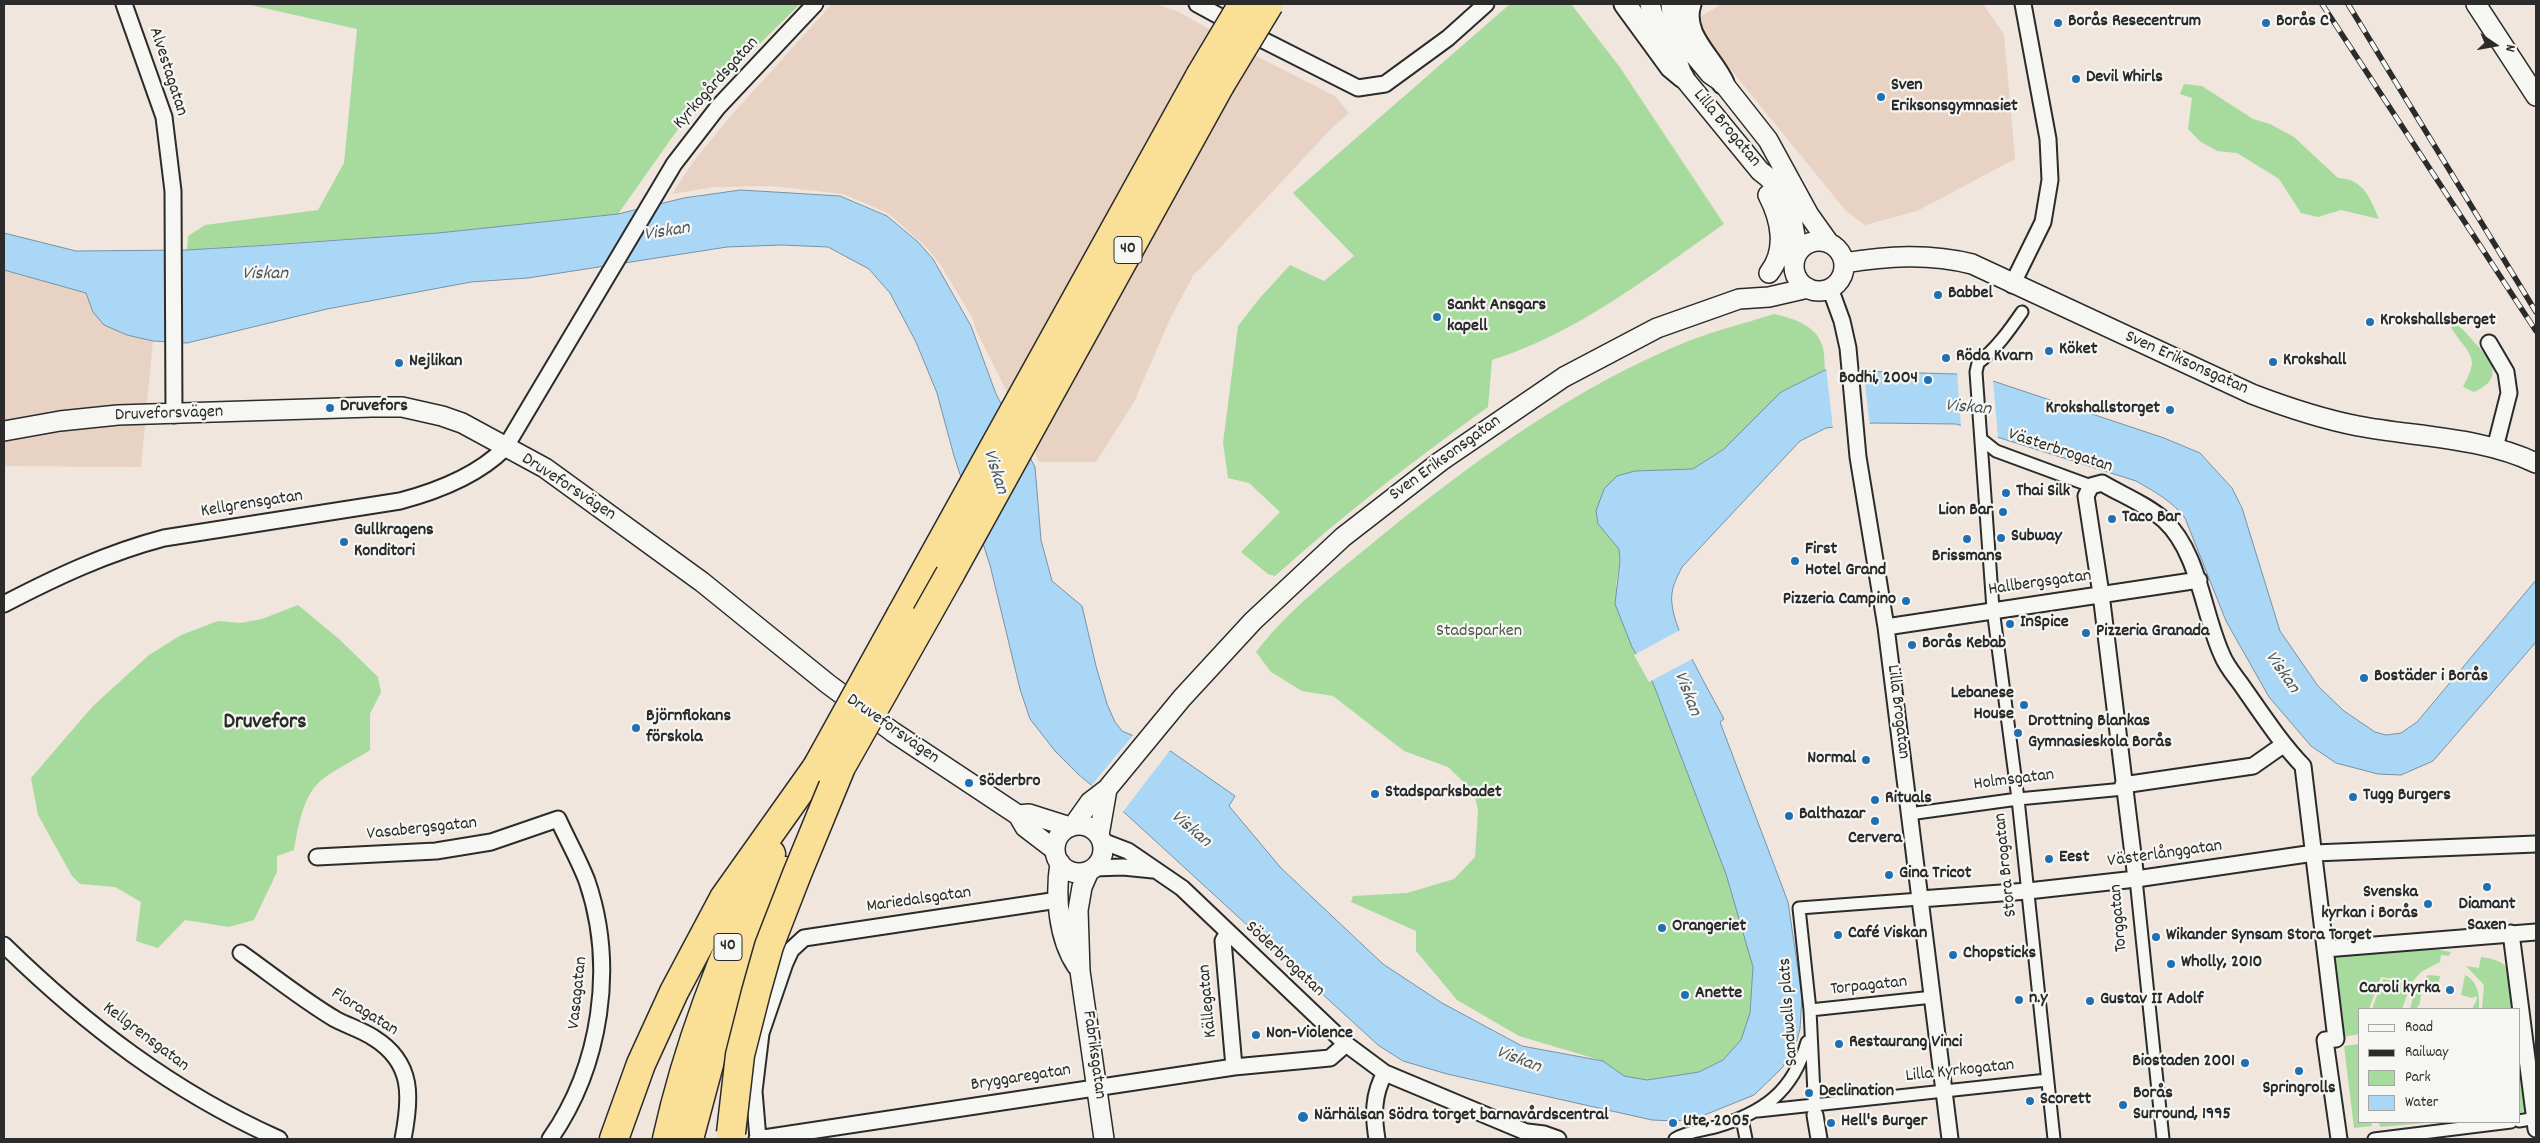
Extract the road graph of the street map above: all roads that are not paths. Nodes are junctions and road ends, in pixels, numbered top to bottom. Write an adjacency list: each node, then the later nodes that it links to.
1 (124, 4): 29 (street, Alvestagatan)
2 (815, 4): 32 (street, Kyrkogårdsgatan)
3 (1197, 4): 7 (street)
4 (1227, 4): 15 (highway, bridge)
5 (1243, 4): 15 (highway, 40, bridge)
6 (1269, 4): 15 (highway, 40, bridge)
7 (1486, 4)
8 (1626, 4): 14 (main road)
9 (1650, 4): 14 (street, Lilla Brogatan)
10 (1671, 4): 16 (street, Lilla Brogatan)
11 (1690, 4): 16 (main road)
12 (2476, 4): 17 (street)
13 (2026, 7): 23 (street)
14 (1683, 77): 18 (street, Lilla Brogatan)
15 (1210, 81): 36 (highway, 40)
16 (1723, 84): 19 (street, Lilla Brogatan)
17 (2536, 96)
18 (1760, 171): 20 (street, Lilla Brogatan); 22 (street)
19 (1829, 243): 20 (street); 21 (street)
20 (1796, 255): 22 (street); 24 (street)
21 (1844, 263): 23 (street, Sven Eriksonsgatan); 25 (street)
22 (1769, 273): 26 (street)
23 (2012, 284): 33 (street, Sven Eriksonsgatan)
24 (1808, 288): 25 (street); 26 (street, Sven Eriksonsgatan)
25 (1830, 288): 41 (street, Lilla Brogatan)
26 (1738, 299): 45 (street, Sven Eriksonsgatan)
27 (2022, 312): 31 (street, Västerbrogatan)
28 (2489, 343): 33 (street)
29 (174, 414): 30 (street, Druveforsvägen); 32 (street, Druveforsvägen)
30 (4, 431)
31 (1981, 439): 35 (street, Västerbrogatan); 40 (street, Stora Brogatan)
32 (505, 448): 39 (street, Kellgrensgatan); 48 (street, Druveforsvägen)
33 (2496, 448): 34 (street, Sven Eriksonsgatan)
34 (2536, 463)
35 (2091, 486): 37 (street, Västerbrogatan); 38 (street, Torggatan)
36 (963, 526): 43 (highway, 40, bridge); 43 (highway, 40, bridge)
37 (2199, 580): 38 (street, Hallbergsgatan); 42 (street, Västerbrogatan)
38 (2100, 594): 40 (street, Hallbergsgatan); 44 (street, Torggatan)
39 (4, 604)
40 (1993, 609): 41 (street, Hallbergsgatan); 46 (street, Stora Brogatan)
41 (1886, 627): 47 (street, Lilla Brogatan)
42 (2283, 744): 44 (street, Holmsgatan); 53 (street, Västerbrogatan)
43 (829, 767): 92 (highway); 93 (highway, 40); 94 (highway, 40, bridge); 96 (highway, bridge)
44 (2124, 787): 46 (street, Holmsgatan); 58 (street, Torggatan)
45 (1108, 788): 50 (street); 51 (street)
46 (2018, 799): 47 (street, Holmsgatan); 59 (street, Stora Brogatan)
47 (1910, 814): 60 (street, Lilla Brogatan)
48 (1018, 815): 50 (street, Druveforsvägen); 55 (street, Druveforsvägen)
49 (558, 819): 54 (street, Vasabergsgatan); 91 (street, Vasagatan)
50 (1072, 826): 51 (street); 55 (street)
51 (1100, 838): 56 (street); 57 (street, Söderbrogatan)
52 (2536, 844): 53 (street, Västerlånggatan)
53 (2314, 853): 58 (street, Västerlånggatan); 67 (street, Västerbrogatan)
54 (317, 857)
55 (1058, 857): 56 (street); 61 (street, Fabriksgatan)
56 (1091, 870): 57 (street, Söderbrogatan); 71 (street, Fabriksgatan)
57 (1160, 871): 63 (street, Söderbrogatan)
58 (2136, 879): 59 (street, Västerlånggatan); 106 (street, Torggatan)
59 (2028, 891): 60 (street, Västerlånggatan); 78 (street, Stora Brogatan)
60 (1920, 899): 62 (street, Västerlånggatan); 72 (street, Lilla Brogatan)
61 (1058, 900): 71 (street, Fabriksgatan); 80 (street, Mariedalsgatan)
62 (1799, 908): 73 (street, Sandwalls plats)
63 (1228, 932): 75 (street, Söderbrogatan); 76 (street, Källegatan)
64 (2511, 932): 65 (street); 67 (street); 86 (street)
65 (2536, 932)
66 (4, 945): 69 (street, Kellgrensgatan)
67 (2325, 949): 107 (street, Västerbrogatan)
68 (241, 953): 90 (street, Floragatan)
69 (17, 958): 70 (street); 89 (street, Kellgrensgatan)
70 (4, 966)
71 (1080, 971): 79 (street, Fabriksgatan)
72 (1933, 997): 73 (street, Torpagatan); 81 (street, Lilla Brogatan)
73 (1810, 1010): 74 (street, Sandwalls plats)
74 (1809, 1033): 82 (street, Sandwalls plats); 83 (street)
75 (1346, 1044): 76 (street, Bryggaregatan); 77 (street, Söderbrogatan)
76 (1234, 1067): 79 (street, Bryggaregatan)
77 (1385, 1073): 88 (street, Söderbrogatan); 99 (street)
78 (2048, 1080): 81 (street, Lilla Kyrkogatan); 105 (street, Stora Brogatan)
79 (1097, 1086): 97 (street, Bryggaregatan); 98 (street, Fabriksgatan)
80 (754, 1091): 95 (street); 97 (street)
81 (1944, 1091): 82 (street, Lilla Kyrkogatan); 104 (street, Lilla Brogatan)
82 (1814, 1110): 83 (street, Lilla Kyrkogatan); 103 (street)
83 (1758, 1111): 84 (street)
84 (1742, 1119): 101 (street); 102 (street)
85 (2520, 1121): 86 (street)
86 (2536, 1122)
87 (2503, 1123): 108 (street)
88 (1532, 1136): 100 (street, Söderbrogatan)
89 (279, 1139)
90 (403, 1139)
91 (550, 1139)
92 (614, 1139)
93 (667, 1139)
94 (689, 1139)
95 (719, 1139)
96 (731, 1139)
97 (757, 1139)
98 (1104, 1139)
99 (1377, 1139)
100 (1558, 1139)
101 (1675, 1139)
102 (1746, 1139)
103 (1819, 1139)
104 (1950, 1139)
105 (2054, 1139)
106 (2163, 1139)
107 (2338, 1139)
108 (2374, 1139)

